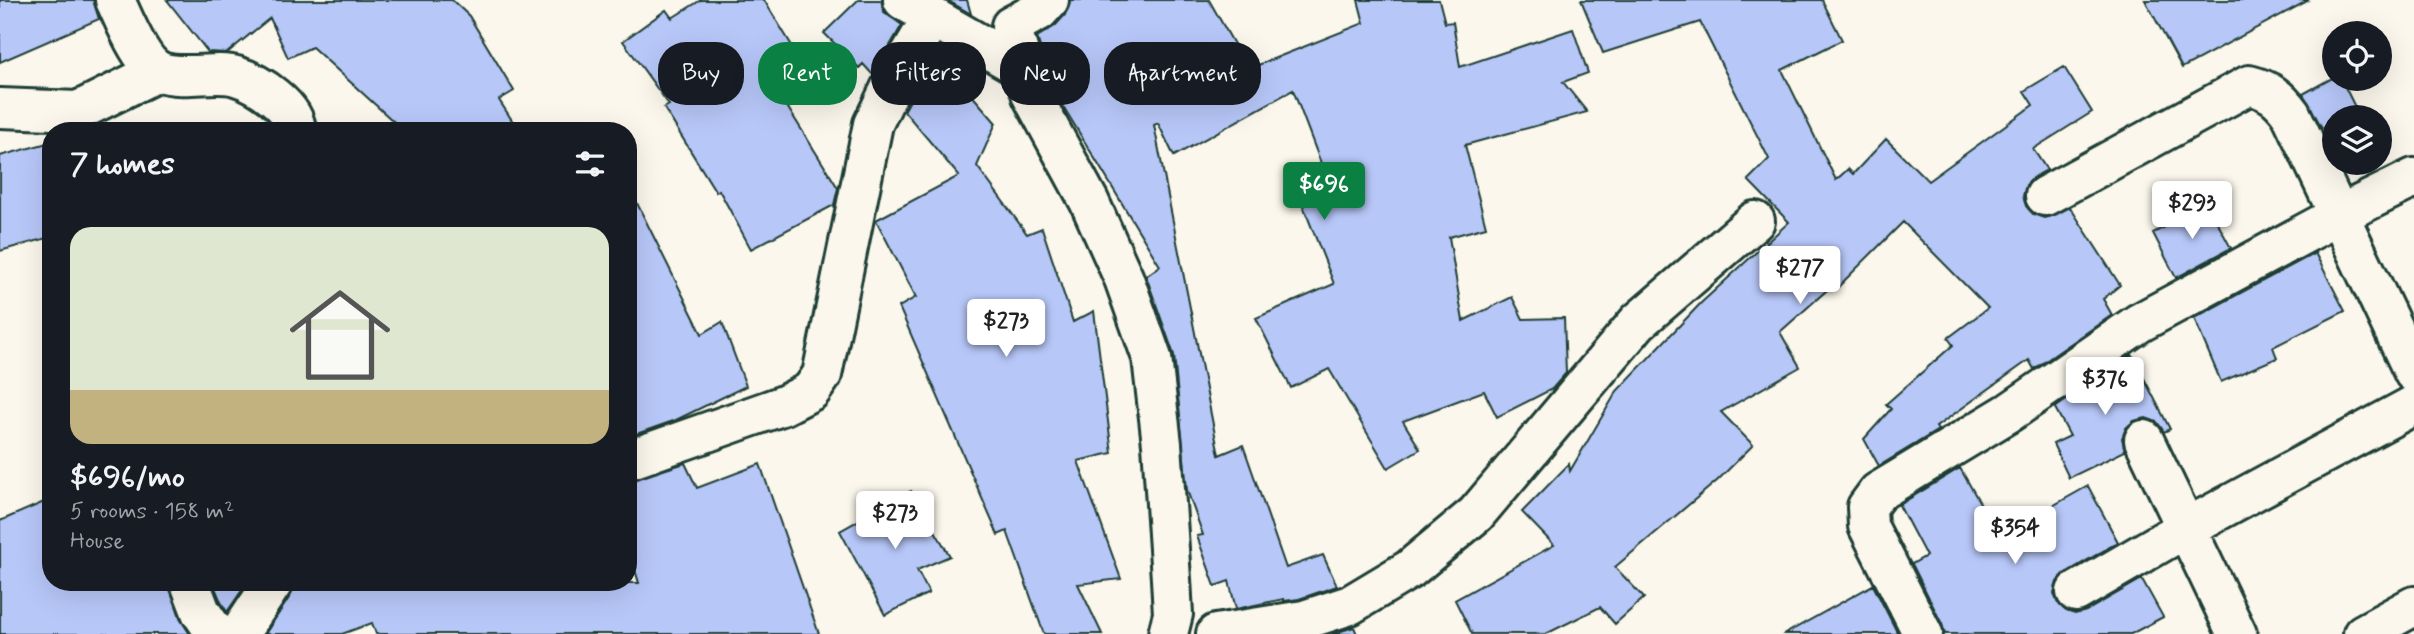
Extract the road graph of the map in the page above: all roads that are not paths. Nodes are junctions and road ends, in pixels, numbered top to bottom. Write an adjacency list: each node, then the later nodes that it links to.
1 (115, 0): 6 (street)
2 (1049, 0): 4 (street)
3 (918, 8): 5 (street); 17 (street)
4 (1015, 42)
5 (1000, 56)
6 (159, 71): 8 (street); 9 (street)
7 (1037, 105): 25 (street)
8 (0, 107)
9 (295, 122)
10 (2414, 178): 12 (street)
11 (2045, 196): 12 (street)
12 (2339, 215): 14 (street); 27 (street)
13 (1755, 221): 26 (street)
14 (2414, 373)
15 (2414, 405): 18 (street)
16 (2144, 440): 18 (street)
17 (637, 457)
18 (2186, 528): 21 (street); 28 (street)
19 (193, 591): 23 (street)
20 (268, 591): 24 (street)
21 (2076, 592)
22 (2414, 606): 29 (street)
23 (216, 634)
24 (239, 634)
25 (1168, 634)
26 (1216, 634)
27 (1923, 634)
28 (2237, 634)
29 (2363, 634)

